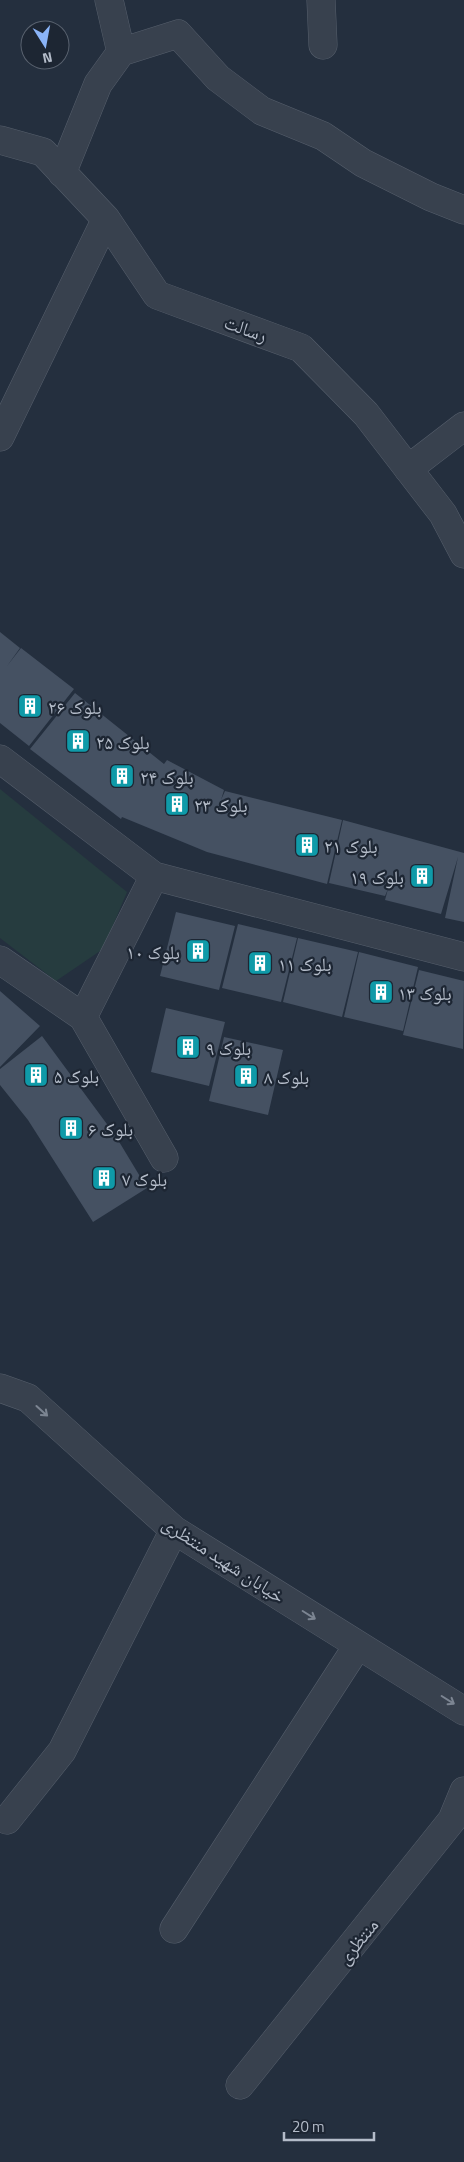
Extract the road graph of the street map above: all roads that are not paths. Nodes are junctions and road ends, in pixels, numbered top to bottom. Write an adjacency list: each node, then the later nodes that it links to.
1 (110, 0): 4 (street)
2 (321, 0): 3 (street)
3 (323, 45)
4 (121, 52): 6 (street); 7 (street)
5 (0, 140): 6 (street, رسالت)
6 (62, 173): 8 (street, رسالت)
7 (464, 210)
8 (106, 219): 10 (street); 11 (street, رسالت)
9 (464, 426): 11 (street)
10 (0, 437)
11 (408, 469): 12 (street, رسالت)
12 (464, 554)
13 (0, 759): 14 (street)
14 (154, 876): 15 (street); 17 (street)
15 (464, 957)
16 (0, 960): 17 (street)
17 (83, 1017): 18 (street)
18 (164, 1158)
19 (0, 1388): 20 (street, خیابان شهید منتظری, one-way to 20)
20 (174, 1530): 21 (street, خیابان شهید منتظری, one-way to 21); 24 (street)
21 (358, 1645): 22 (street, خیابان شهید منتظری, one-way to 22); 25 (street)
22 (464, 1710)
23 (464, 1791): 26 (street, منتظری)
24 (6, 1820)
25 (174, 1929)
26 (240, 2085)

